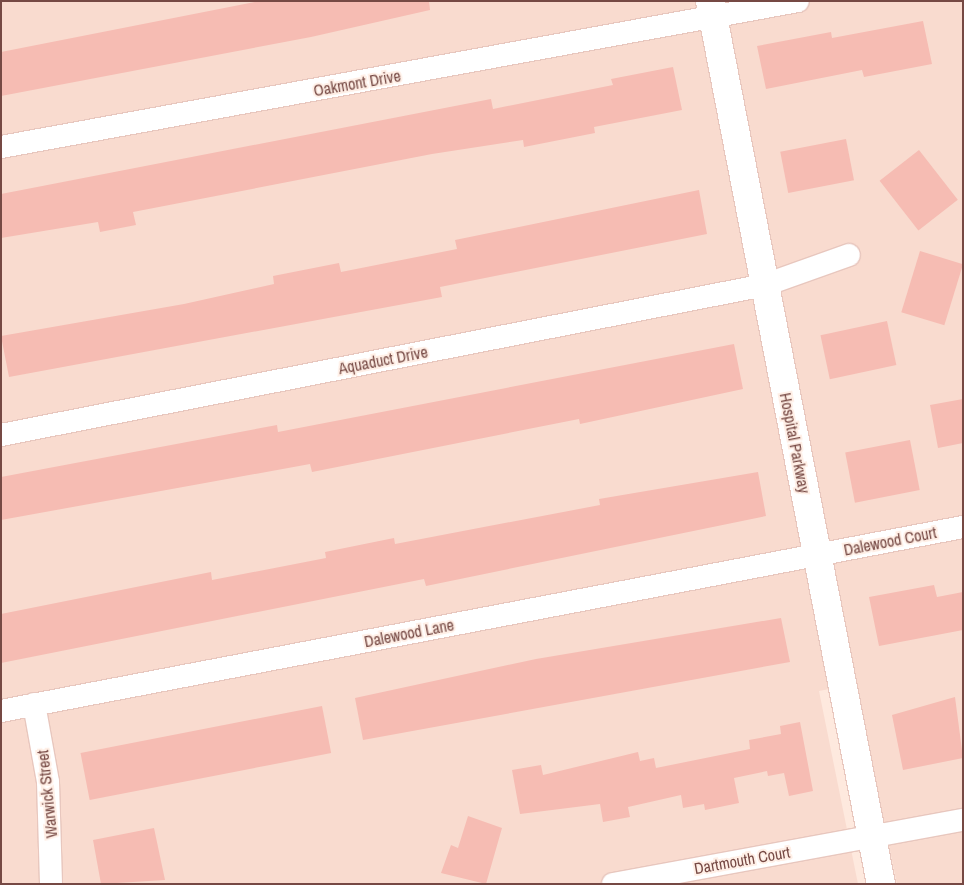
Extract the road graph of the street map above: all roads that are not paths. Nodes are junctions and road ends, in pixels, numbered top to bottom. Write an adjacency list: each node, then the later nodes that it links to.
1 (798, 1): 2 (street, Oakmont Drive)
2 (711, 10): 3 (street, Oakmont Drive); 5 (street, Hospital Parkway)
3 (1, 147)
4 (850, 255): 5 (street, Aquaduct Drive)
5 (765, 285): 6 (street, Aquaduct Drive); 8 (street, Hospital Parkway)
6 (1, 435)
7 (963, 527): 8 (street, Dalewood Court)
8 (817, 555): 9 (street, Dalewood Lane); 12 (street, Hospital Parkway)
9 (34, 704): 10 (street, Dalewood Lane); 13 (street, Warwick Street)
10 (1, 711)
11 (963, 820): 12 (street, Dartmouth Court)
12 (872, 836): 14 (street, Dartmouth Court); 15 (street, Hospital Parkway)
13 (51, 884)
14 (613, 884)
15 (881, 884)

